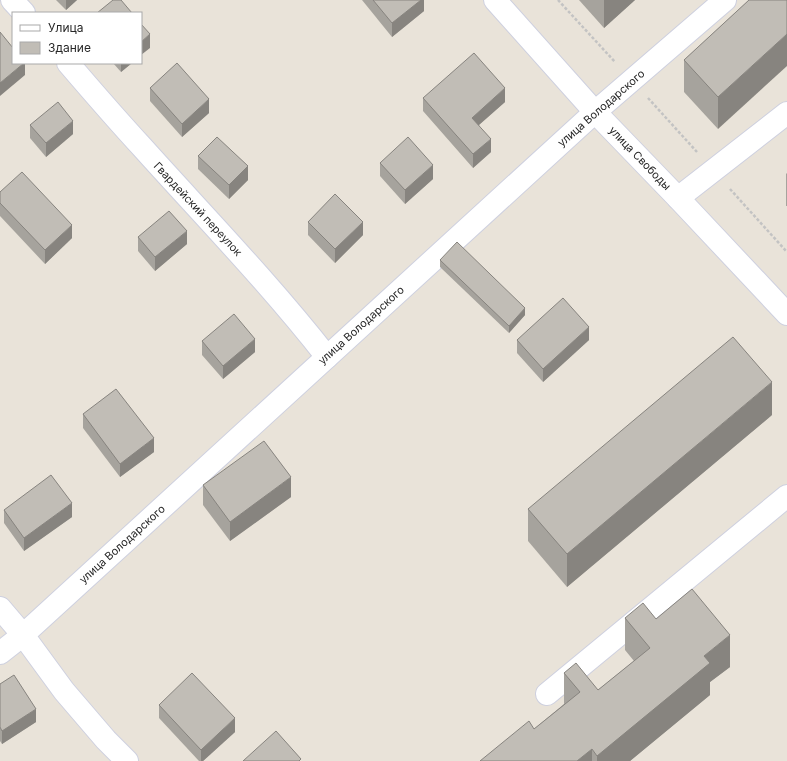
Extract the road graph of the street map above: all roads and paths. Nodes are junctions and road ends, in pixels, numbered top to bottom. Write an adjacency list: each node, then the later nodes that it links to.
1 (12, 0): 5 (street)
2 (495, 0): 8 (street, улица Свободы)
3 (558, 0): 7 (path)
4 (725, 0): 7 (street, улица Володарского)
5 (23, 12)
6 (69, 64): 12 (street, Гвардейский переулок)
7 (632, 80): 8 (street, улица Володарского)
8 (595, 112): 10 (street, улица Свободы); 12 (street, улица Володарского)
9 (787, 113): 10 (street)
10 (678, 198): 11 (street, улица Свободы)
11 (787, 314)
12 (327, 357): 15 (street, улица Володарского)
13 (787, 496): 17 (street)
14 (0, 608): 15 (street)
15 (23, 635): 16 (street, улица Володарского); 18 (street)
16 (0, 653)
17 (547, 694)
18 (127, 761)

